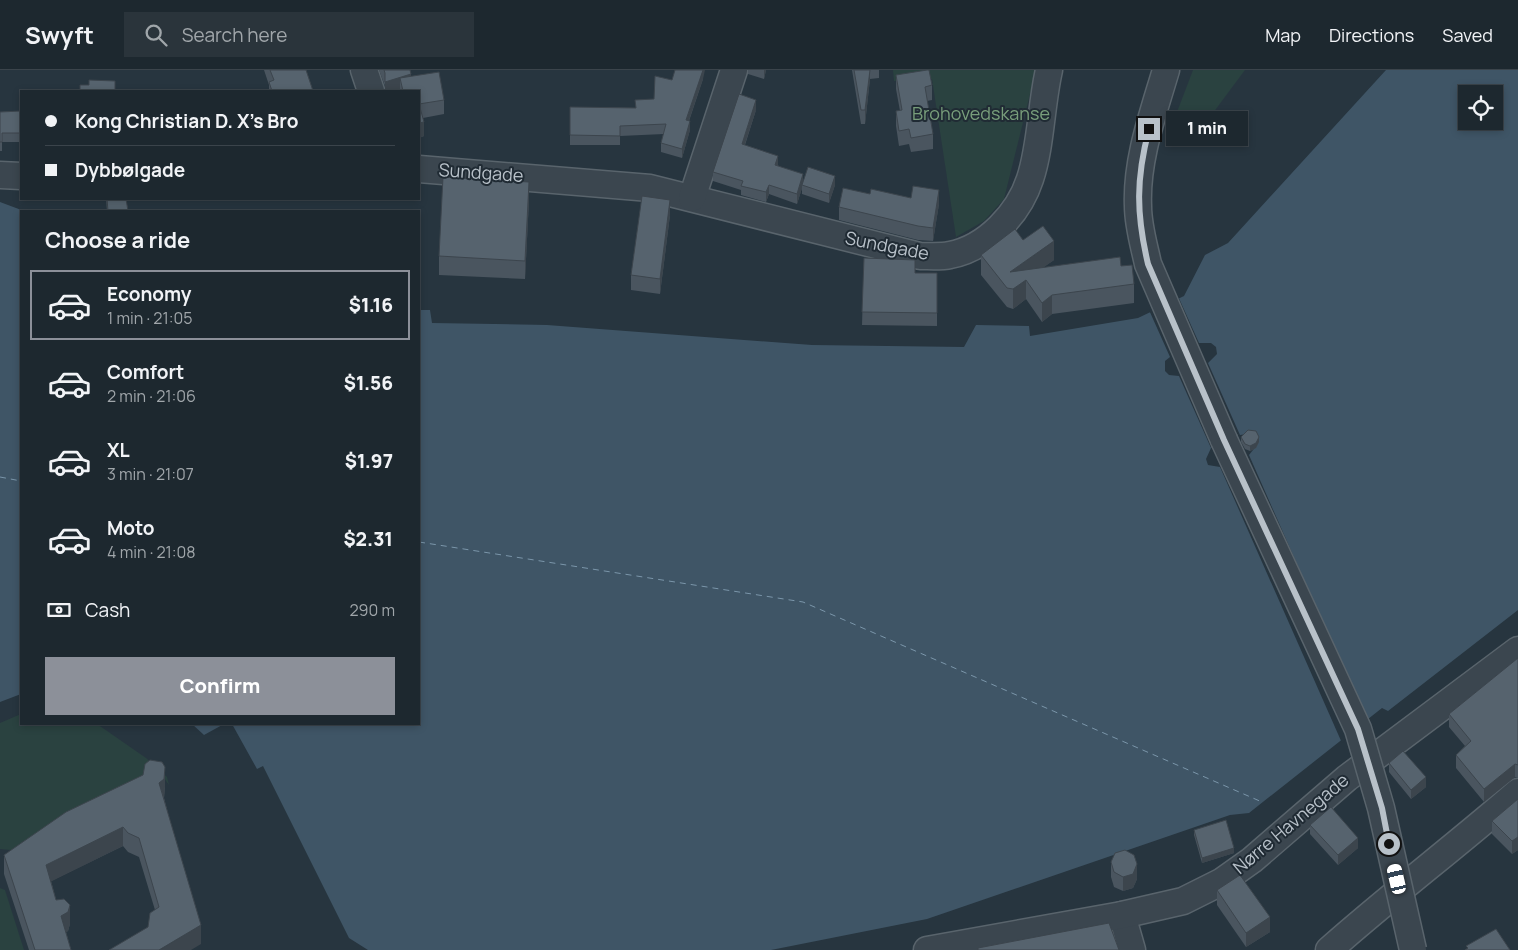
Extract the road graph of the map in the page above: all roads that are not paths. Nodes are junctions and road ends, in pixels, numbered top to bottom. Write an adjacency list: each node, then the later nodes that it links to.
1 (364, 70): 5 (street)
2 (734, 70): 9 (street)
3 (1049, 70): 9 (street, Sundgade)
4 (1166, 70): 16 (street, bridge)
5 (371, 90)
6 (420, 169): 9 (street, Sundgade)
7 (0, 175): 8 (street)
8 (20, 176)
9 (692, 198)
10 (1518, 650): 12 (street, Nørre Havnegade)
11 (1518, 792): 15 (street)
12 (1122, 915): 13 (street, Nørre Havnegade); 14 (street)
13 (927, 950)
14 (1132, 950)
15 (1330, 950)
16 (1413, 950)

